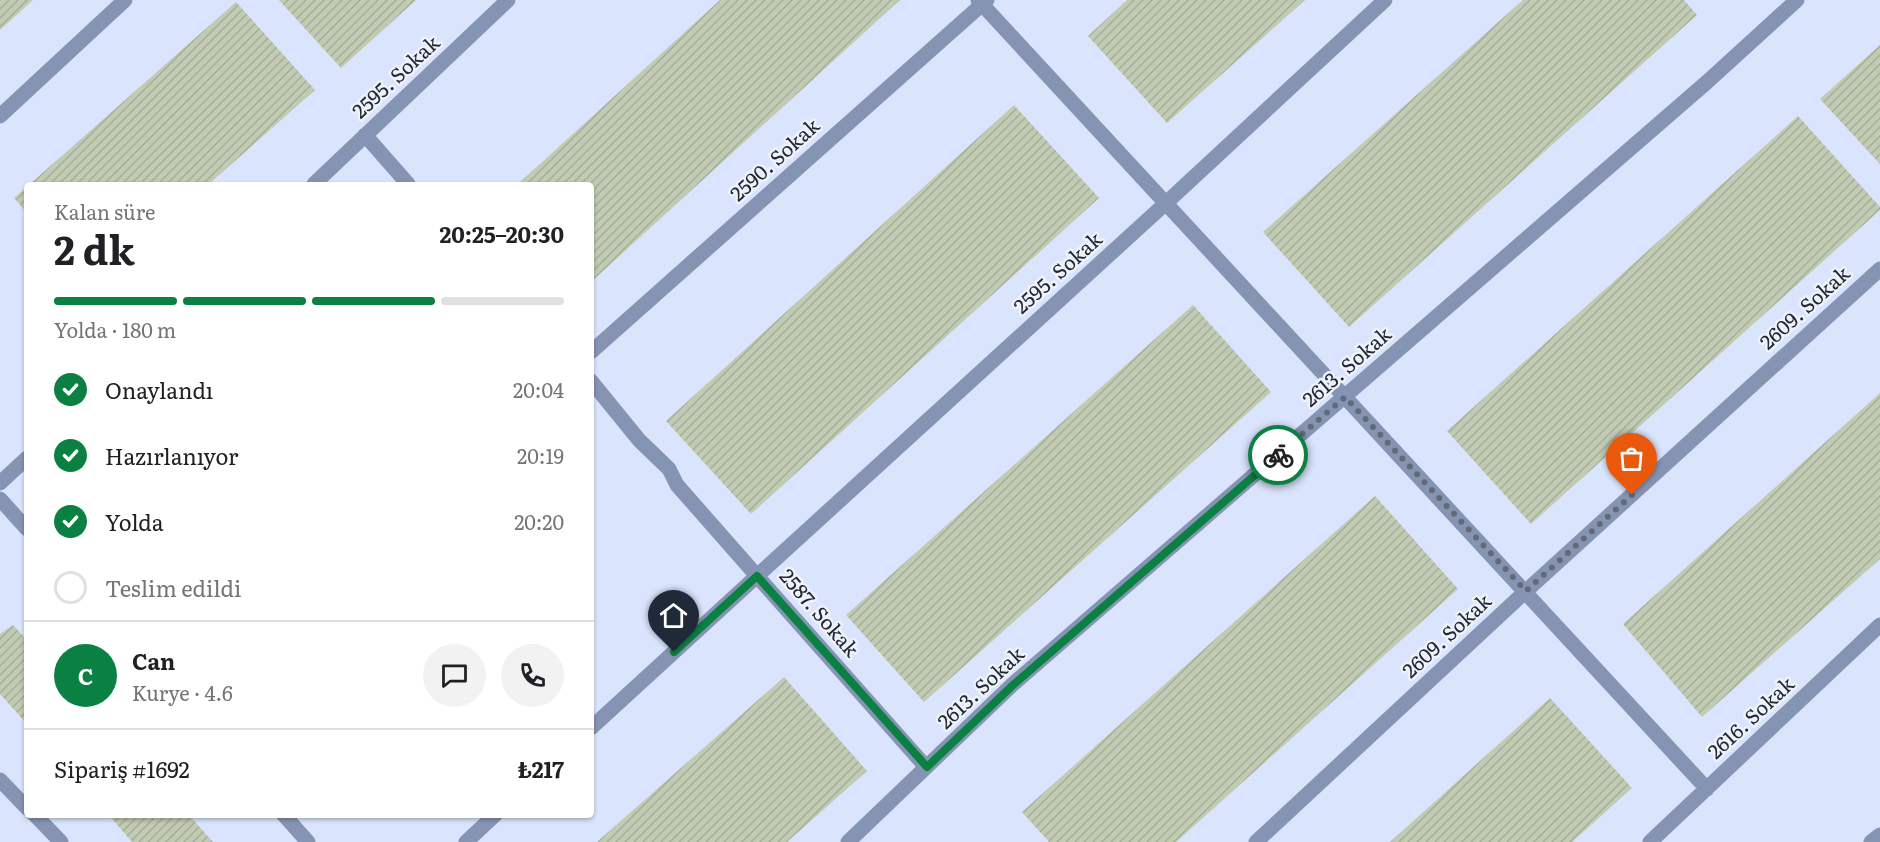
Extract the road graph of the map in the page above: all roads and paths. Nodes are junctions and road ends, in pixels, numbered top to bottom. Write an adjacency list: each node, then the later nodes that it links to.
1 (125, 0): 6 (street)
2 (508, 0): 7 (street, 2595. Sokak)
3 (1385, 0): 10 (street, 2595. Sokak)
4 (1797, 0): 14 (street, 2613. Sokak)
5 (982, 1): 10 (street); 12 (street, 2590. Sokak)
6 (0, 116)
7 (365, 135): 8 (street, 2595. Sokak); 9 (street)
8 (316, 182)
9 (406, 182)
10 (1166, 203): 14 (street); 19 (street, 2595. Sokak)
11 (1880, 269): 20 (street, 2609. Sokak)
12 (594, 349)
13 (594, 385): 19 (street)
14 (1345, 397): 20 (street); 23 (street, 2613. Sokak)
15 (24, 461): 16 (street)
16 (0, 483)
17 (0, 499): 18 (street)
18 (24, 527)
19 (757, 576): 22 (street, 2587. Sokak); 23 (street, 2587. Sokak)
20 (1526, 591): 25 (street); 35 (street, 2609. Sokak)
21 (1880, 625): 25 (street, 2616. Sokak)
22 (594, 725)
23 (927, 767): 34 (street, 2613. Sokak)
24 (0, 780): 26 (street)
25 (1707, 789): 36 (street, 2616. Sokak)
26 (24, 805)
27 (38, 818): 31 (street)
28 (287, 818): 32 (street)
29 (492, 818): 33 (street)
30 (1880, 835): 37 (street)
31 (60, 842)
32 (308, 842)
33 (466, 842)
34 (848, 842)
35 (1256, 842)
36 (1650, 842)
37 (1871, 842)

